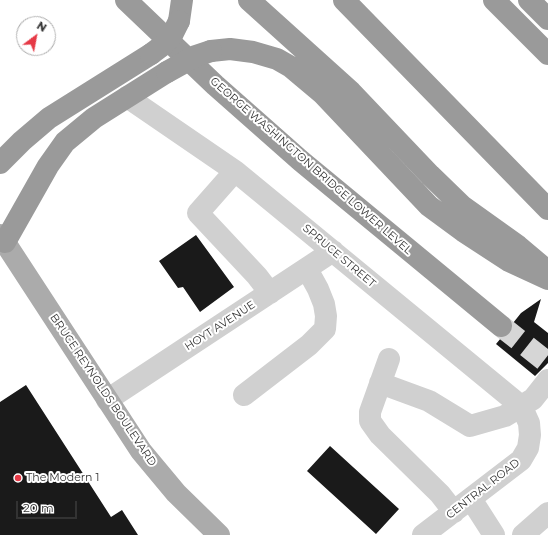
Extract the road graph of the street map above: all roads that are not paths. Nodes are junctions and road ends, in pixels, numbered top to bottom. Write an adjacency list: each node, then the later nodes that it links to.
1 (126, 0): 21 (highway, GEORGE WASHINGTON BRIDGE LOWER LEVEL)
2 (249, 0): 18 (highway)
3 (344, 0): 14 (highway)
4 (494, 0): 10 (highway)
5 (529, 0): 9 (highway)
6 (544, 0): 7 (highway)
7 (548, 4)
8 (180, 10): 12 (highway, bridge)
9 (548, 19)
10 (548, 54)
11 (127, 97): 13 (lane, SPRUCE STREET); 15 (highway); 19 (highway, bridge)
12 (0, 164)
13 (235, 170): 16 (lane, SPRUCE STREET); 20 (lane)
14 (548, 209)
15 (2, 242): 26 (main road, BRUCE REYNOLDS BOULEVARD)
16 (333, 251): 17 (lane, HOYT AVENUE); 27 (lane, SPRUCE STREET)
17 (307, 269): 20 (lane, HOYT AVENUE); 25 (lane)
18 (548, 272)
19 (548, 279)
20 (270, 293): 26 (lane, HOYT AVENUE)
21 (501, 326)
22 (389, 359): 24 (lane)
23 (548, 380): 27 (lane)
24 (380, 383): 27 (lane); 30 (lane)
25 (244, 395)
26 (107, 400): 32 (main road, BRUCE REYNOLDS BOULEVARD)
27 (527, 403): 28 (lane, SPRUCE STREET)
28 (530, 435): 29 (lane, CENTRAL ROAD)
29 (471, 499): 30 (lane, CENTRAL ROAD); 34 (lane)
30 (454, 512): 33 (lane, CENTRAL ROAD)
31 (548, 512): 35 (lane)
32 (219, 535)
33 (423, 535)
34 (494, 535)
35 (523, 535)

